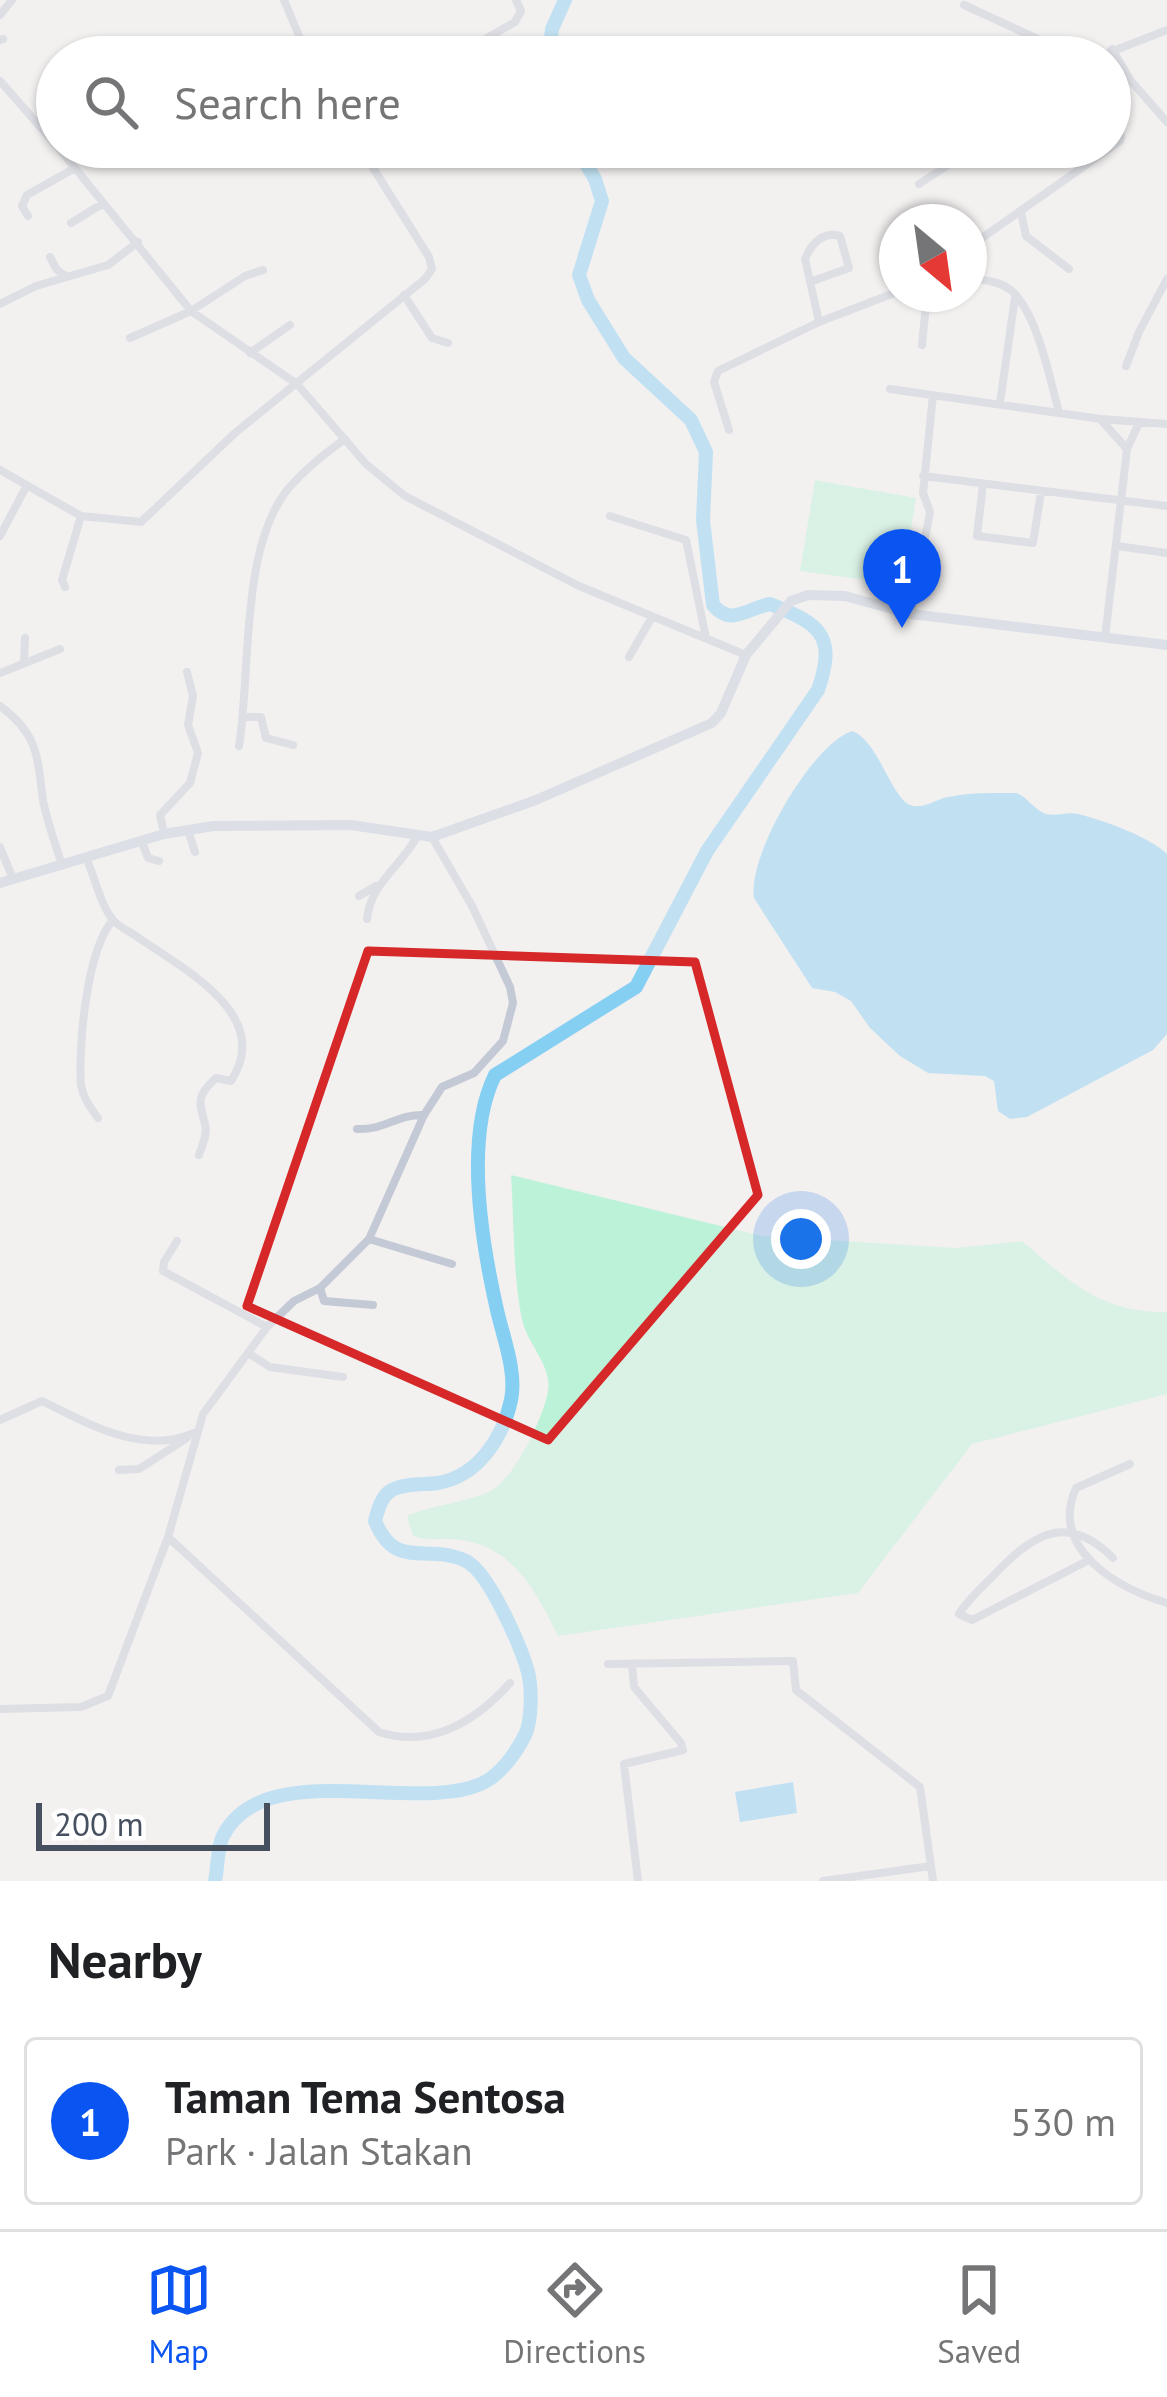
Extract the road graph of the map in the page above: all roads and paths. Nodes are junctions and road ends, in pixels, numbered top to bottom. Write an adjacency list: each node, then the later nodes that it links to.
1 (12, 0): 5 (street)
2 (284, 0): 7 (street)
3 (516, 0): 8 (street)
4 (964, 5): 9 (street)
5 (0, 15)
6 (1167, 30): 10 (street)
7 (299, 36)
8 (490, 36)
9 (1031, 36)
10 (1131, 42)
11 (0, 81): 13 (street)
12 (1131, 81): 14 (street)
13 (36, 122)
14 (1167, 122)
15 (75, 168): 20 (street); 22 (street)
16 (373, 168): 34 (street)
17 (944, 168): 19 (street)
18 (1083, 168): 21 (street)
19 (919, 184)
20 (103, 204): 23 (street); 25 (street)
21 (1021, 212): 24 (street); 28 (street)
22 (28, 216)
23 (71, 223)
24 (987, 235)
25 (138, 242): 29 (street); 37 (street)
26 (50, 257): 29 (street)
27 (263, 269): 37 (street)
28 (1069, 269)
29 (67, 276): 36 (street)
30 (1167, 279): 45 (street)
31 (987, 281): 33 (street)
32 (810, 282): 32 (street); 39 (street)
33 (1015, 294): 49 (street); 50 (street)
34 (404, 295): 42 (street); 46 (street)
35 (879, 299): 39 (street)
36 (0, 304)
37 (190, 311): 41 (street); 44 (street)
38 (925, 312): 43 (street)
39 (818, 322): 54 (street)
40 (290, 326): 44 (street)
41 (130, 338)
42 (448, 343)
43 (922, 345)
44 (250, 353): 46 (street)
45 (1126, 366)
46 (297, 384): 55 (street); 64 (street)
47 (890, 389): 48 (street)
48 (933, 394): 49 (street); 58 (street)
49 (1000, 403): 50 (street)
50 (1059, 412): 51 (street)
51 (1101, 419): 52 (street); 56 (street)
52 (1139, 423): 53 (street); 56 (street)
53 (1167, 424)
54 (729, 430)
55 (345, 439): 71 (street); 83 (street)
56 (1126, 449): 62 (street)
57 (0, 470): 60 (street)
58 (923, 476): 59 (street); 70 (street)
59 (983, 484): 61 (street); 61 (street)
60 (27, 485): 64 (street); 66 (street)
61 (1041, 492): 62 (street)
62 (1123, 502): 63 (street); 67 (street)
63 (1167, 506)
64 (81, 516): 69 (street)
65 (610, 516): 74 (street)
66 (0, 536)
67 (1118, 546): 68 (street); 73 (street)
68 (1167, 553)
69 (65, 587)
70 (911, 614): 73 (main road); 77 (main road)
71 (652, 616): 74 (street); 78 (street)
72 (25, 638): 79 (street)
73 (1105, 638): 75 (main road)
74 (706, 639): 77 (street)
75 (1167, 645)
76 (60, 649): 79 (street)
77 (746, 656): 89 (main road)
78 (629, 657)
79 (24, 662): 81 (street)
80 (187, 672): 87 (street)
81 (0, 673)
82 (0, 706): 95 (street)
83 (244, 717): 84 (street); 85 (street)
84 (293, 745)
85 (239, 746)
86 (188, 830): 87 (main road); 88 (main road); 92 (street)
87 (164, 834): 90 (main road)
88 (418, 834): 89 (main road); 97 (street)
89 (432, 837): 101 (street)
90 (142, 842): 93 (main road); 94 (street)
91 (0, 847): 96 (street)
92 (195, 852)
93 (88, 860): 95 (main road); 100 (street)
94 (159, 861)
95 (62, 866): 96 (main road)
96 (7, 881)
97 (378, 885): 98 (street); 99 (street)
98 (359, 896)
99 (367, 919)
100 (113, 920): 102 (street); 104 (street)
101 (424, 1115): 103 (street); 105 (street)
102 (98, 1118)
103 (357, 1129)
104 (199, 1156)
105 (369, 1239): 107 (street); 108 (street)
106 (177, 1241): 110 (street)
107 (452, 1264)
108 (320, 1288): 109 (street); 110 (street)
109 (374, 1305)
110 (267, 1327): 111 (street)
111 (248, 1353): 112 (street); 114 (street)
112 (343, 1377)
113 (0, 1420): 114 (street)
114 (191, 1435): 116 (street); 118 (street)
115 (1130, 1464): 117 (street)
116 (119, 1470)
117 (1070, 1533): 119 (street); 120 (street); 120 (street)
118 (168, 1537): 124 (street); 125 (street)
119 (1112, 1558)
120 (1087, 1561): 121 (street)
121 (1167, 1603)
122 (608, 1664): 123 (street)
123 (632, 1664): 126 (street); 127 (street)
124 (510, 1683)
125 (0, 1709)
126 (931, 1866): 128 (street); 129 (street)
127 (638, 1881)
128 (823, 1881)
129 (933, 1881)

